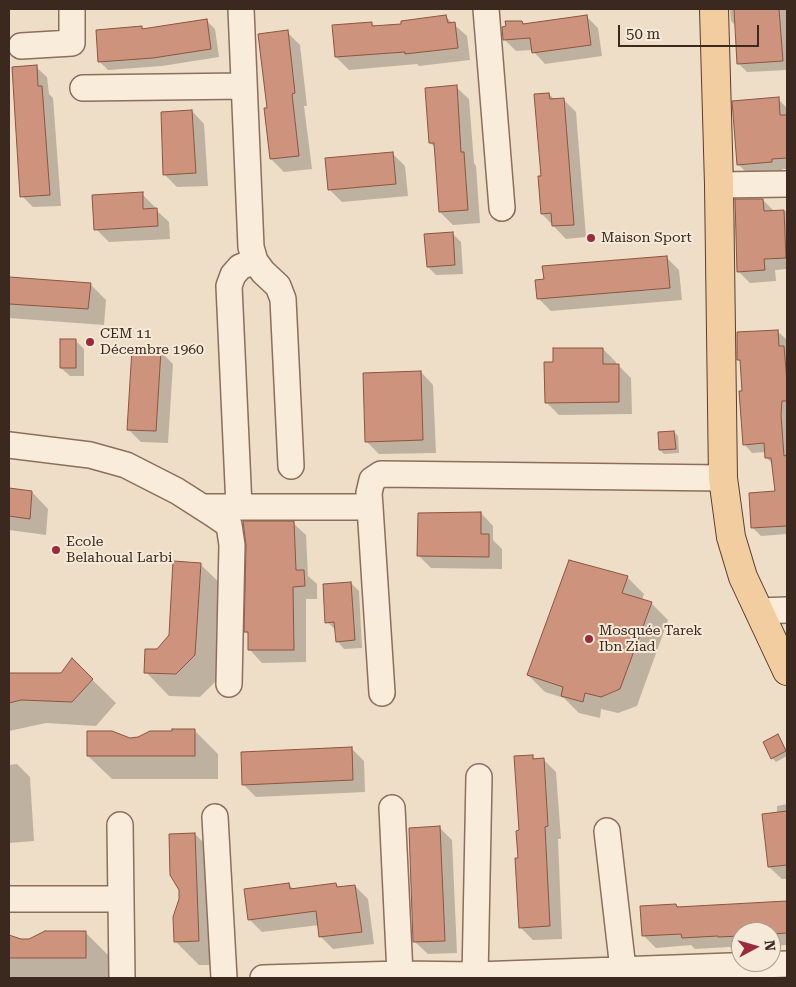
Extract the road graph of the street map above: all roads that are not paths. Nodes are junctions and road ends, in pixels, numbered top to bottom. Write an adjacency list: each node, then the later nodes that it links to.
1 (72, 9): 5 (street)
2 (241, 9): 6 (street)
3 (486, 9): 10 (street)
4 (714, 9): 9 (main road)
5 (21, 46)
6 (244, 86): 7 (street); 11 (street)
7 (83, 88)
8 (787, 184): 9 (street)
9 (719, 185): 14 (main road)
10 (502, 208)
11 (255, 261): 13 (street); 16 (street)
12 (9, 445): 15 (street)
13 (291, 466)
14 (723, 478): 17 (street); 19 (main road)
15 (202, 507): 16 (street); 21 (street)
16 (240, 507): 17 (street)
17 (370, 507): 22 (street)
18 (787, 610): 19 (street)
19 (758, 611): 20 (main road)
20 (787, 671)
21 (229, 684)
22 (382, 693)
23 (479, 777): 33 (street)
24 (392, 808): 31 (street)
25 (215, 817): 35 (street)
26 (120, 825): 29 (street)
27 (608, 831): 32 (street)
28 (9, 899): 29 (street)
29 (121, 899): 34 (street)
30 (787, 964): 32 (street)
31 (400, 974): 33 (street); 36 (street)
32 (622, 974): 33 (street)
33 (476, 977)
34 (122, 978)
35 (224, 978)
36 (265, 978)

